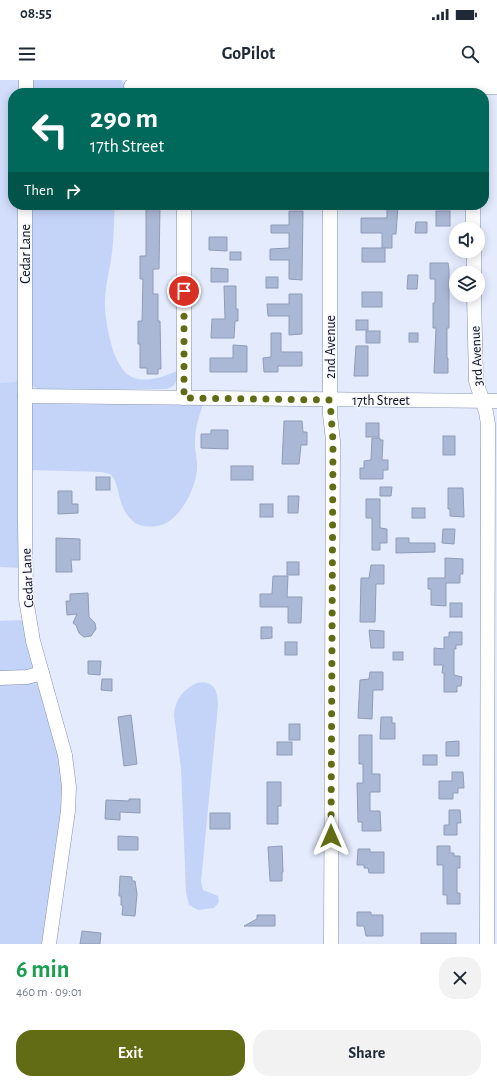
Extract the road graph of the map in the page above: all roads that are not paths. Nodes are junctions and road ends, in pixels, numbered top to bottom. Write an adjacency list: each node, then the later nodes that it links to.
1 (131, 86): 2 (street)
2 (184, 86): 3 (street)
3 (330, 87): 4 (street)
4 (474, 87): 5 (street)
5 (497, 87)
6 (26, 210): 12 (street, Cedar Lane)
7 (184, 210): 13 (street)
8 (330, 210): 14 (street, 2nd Avenue)
9 (473, 210): 10 (street)
10 (474, 222)
11 (474, 302): 15 (street, 3rd Avenue)
12 (25, 396): 13 (street, 17th Street); 17 (street, Cedar Lane)
13 (184, 398): 14 (street, 17th Street)
14 (330, 400): 15 (street, 17th Street); 20 (street, 2nd Avenue)
15 (481, 401): 16 (street, 17th Street); 21 (street, 3rd Avenue)
16 (497, 401)
17 (42, 673): 18 (street); 19 (street, Cedar Lane)
18 (0, 678)
19 (49, 944)
20 (331, 944)
21 (488, 944)

